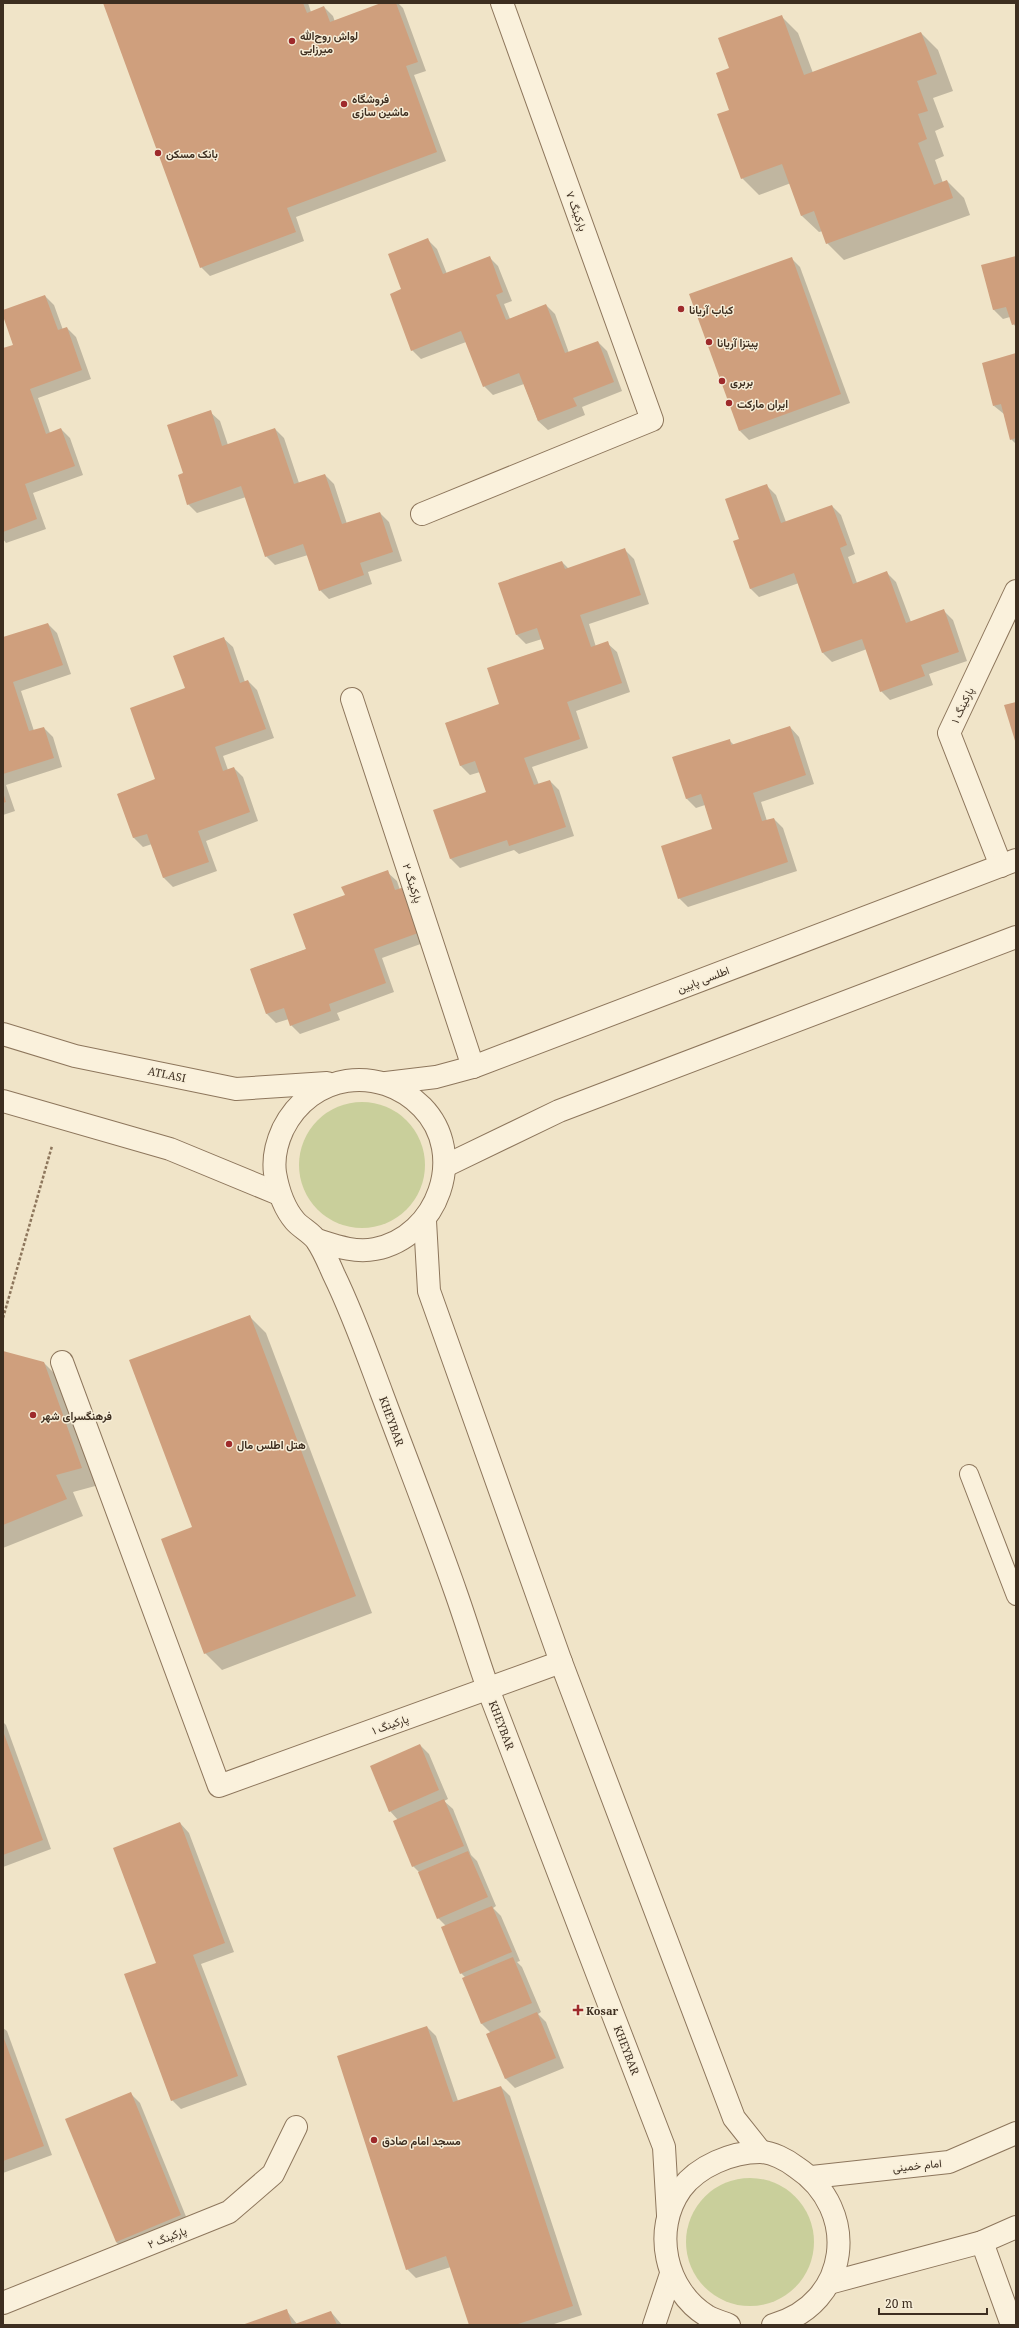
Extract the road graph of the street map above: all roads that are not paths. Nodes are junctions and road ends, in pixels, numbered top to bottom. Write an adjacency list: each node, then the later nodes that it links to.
1 (502, 3): 2 (street, پارکینگ ۷)
2 (422, 514)
3 (1016, 591): 5 (street, پارکینگ ۱)
4 (352, 699): 8 (street, پارکینگ ۲)
5 (1008, 863): 8 (street, اطلسی پایین)
6 (1016, 937): 12 (street)
7 (3, 1034): 9 (street, ATLASI)
8 (473, 1067): 10 (street, اطلسی پایین)
9 (334, 1083): 10 (street); 13 (street)
10 (386, 1083): 12 (street)
11 (3, 1101): 13 (street)
12 (445, 1166): 14 (street)
13 (279, 1194): 15 (street)
14 (425, 1220): 15 (street); 19 (street)
15 (316, 1240): 20 (street, KHEYBAR)
16 (62, 1362): 20 (street, پارکینگ ۱)
17 (968, 1474): 18 (lane)
18 (1016, 1596)
19 (561, 1662): 20 (street, پارکینگ ۱); 23 (street)
20 (488, 1689): 25 (street, KHEYBAR)
21 (296, 2127): 30 (street, پارکینگ ۲)
22 (1016, 2133): 24 (street, امام خمینی)
23 (761, 2152): 24 (street); 25 (street)
24 (812, 2177): 29 (street)
25 (668, 2215): 28 (street)
26 (1016, 2227): 27 (street)
27 (982, 2242): 29 (street); 34 (street)
28 (671, 2274): 31 (street); 32 (street)
29 (829, 2283): 33 (street)
30 (3, 2303)
31 (654, 2325)
32 (729, 2325)
33 (773, 2325)
34 (1012, 2325)

